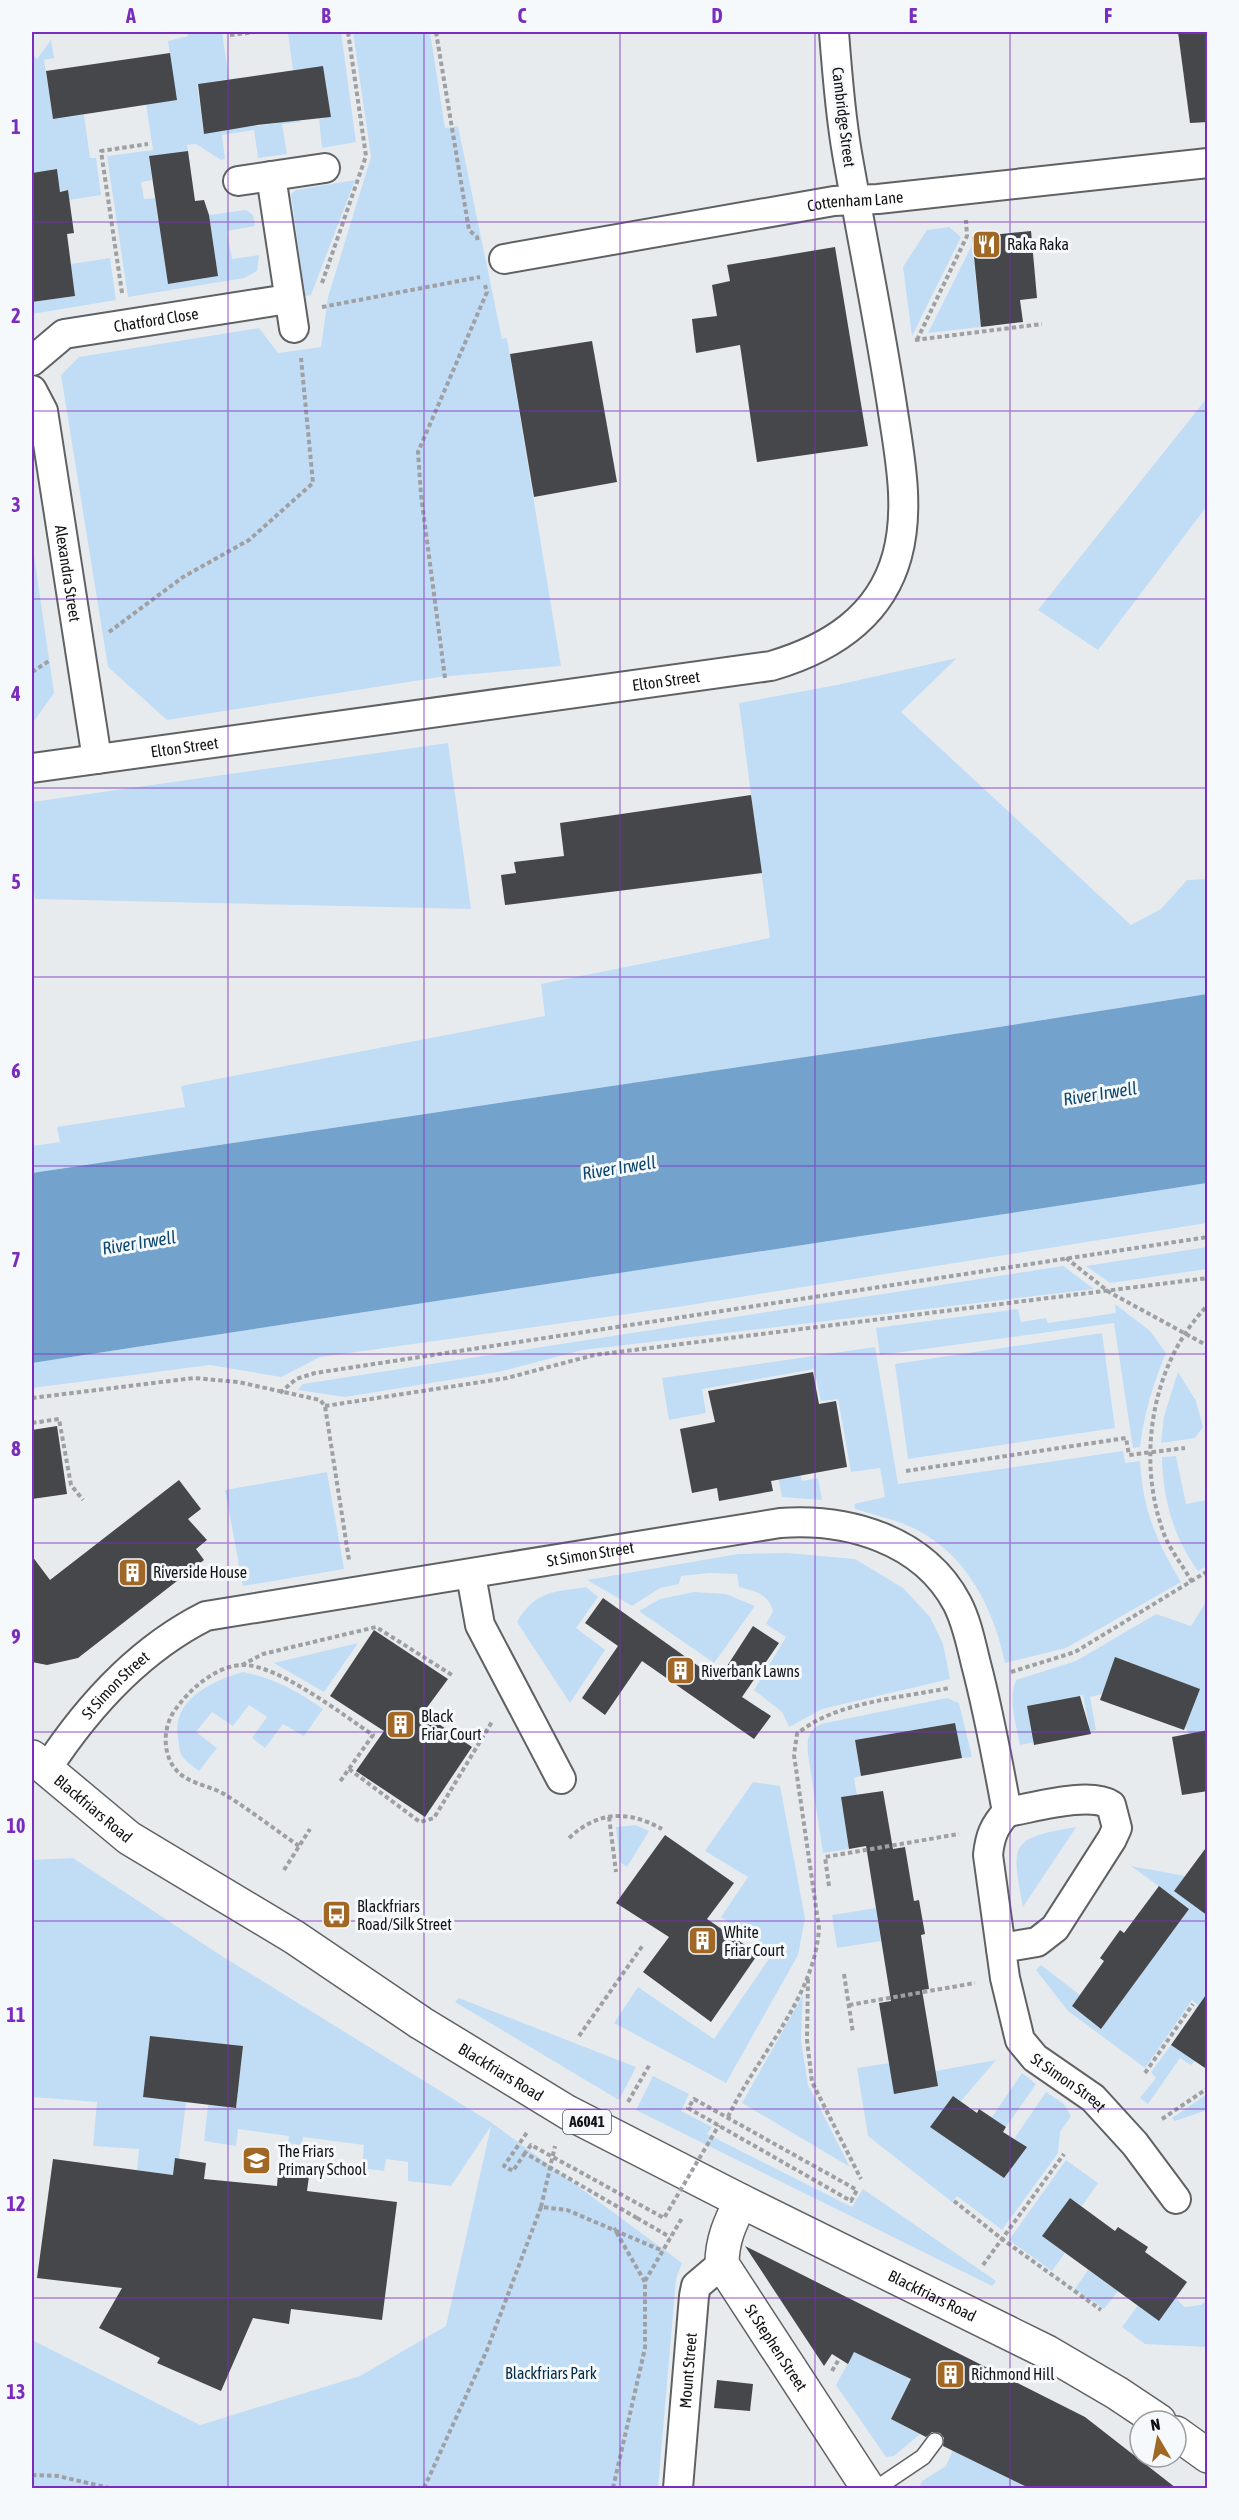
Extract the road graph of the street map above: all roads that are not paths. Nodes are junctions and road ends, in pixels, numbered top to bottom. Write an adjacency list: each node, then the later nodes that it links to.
1 (834, 32): 6 (street, Cambridge Street)
2 (1208, 163): 6 (street, Cottenham Lane)
3 (325, 168): 4 (street)
4 (271, 176): 5 (street); 8 (street, Chatford Close)
5 (238, 181)
6 (856, 202): 7 (street, Cottenham Lane); 10 (street, Elton Street)
7 (490, 267)
8 (32, 361)
9 (32, 390): 10 (street, Alexandra Street)
10 (97, 759): 11 (street, Elton Street)
11 (32, 768)
12 (471, 1575): 13 (street, St Simon Street); 14 (street); 15 (street, St Simon Street)
13 (36, 1772): 18 (main road, Blackfriars Road / A6041)
14 (561, 1779)
15 (1007, 1812): 16 (street, St Simon Street); 16 (street)
16 (1001, 1948): 17 (street, St Simon Street)
17 (1176, 2199)
18 (741, 2201): 19 (main road); 20 (main road, Blackfriars Road / A6041)
19 (722, 2264): 24 (street, Mount Street); 25 (main road, St Stephen Street)
20 (1141, 2409)
21 (935, 2441): 26 (lane)
22 (1188, 2442): 23 (main road)
23 (1208, 2456)
24 (678, 2488)
25 (868, 2488)
26 (878, 2488)

